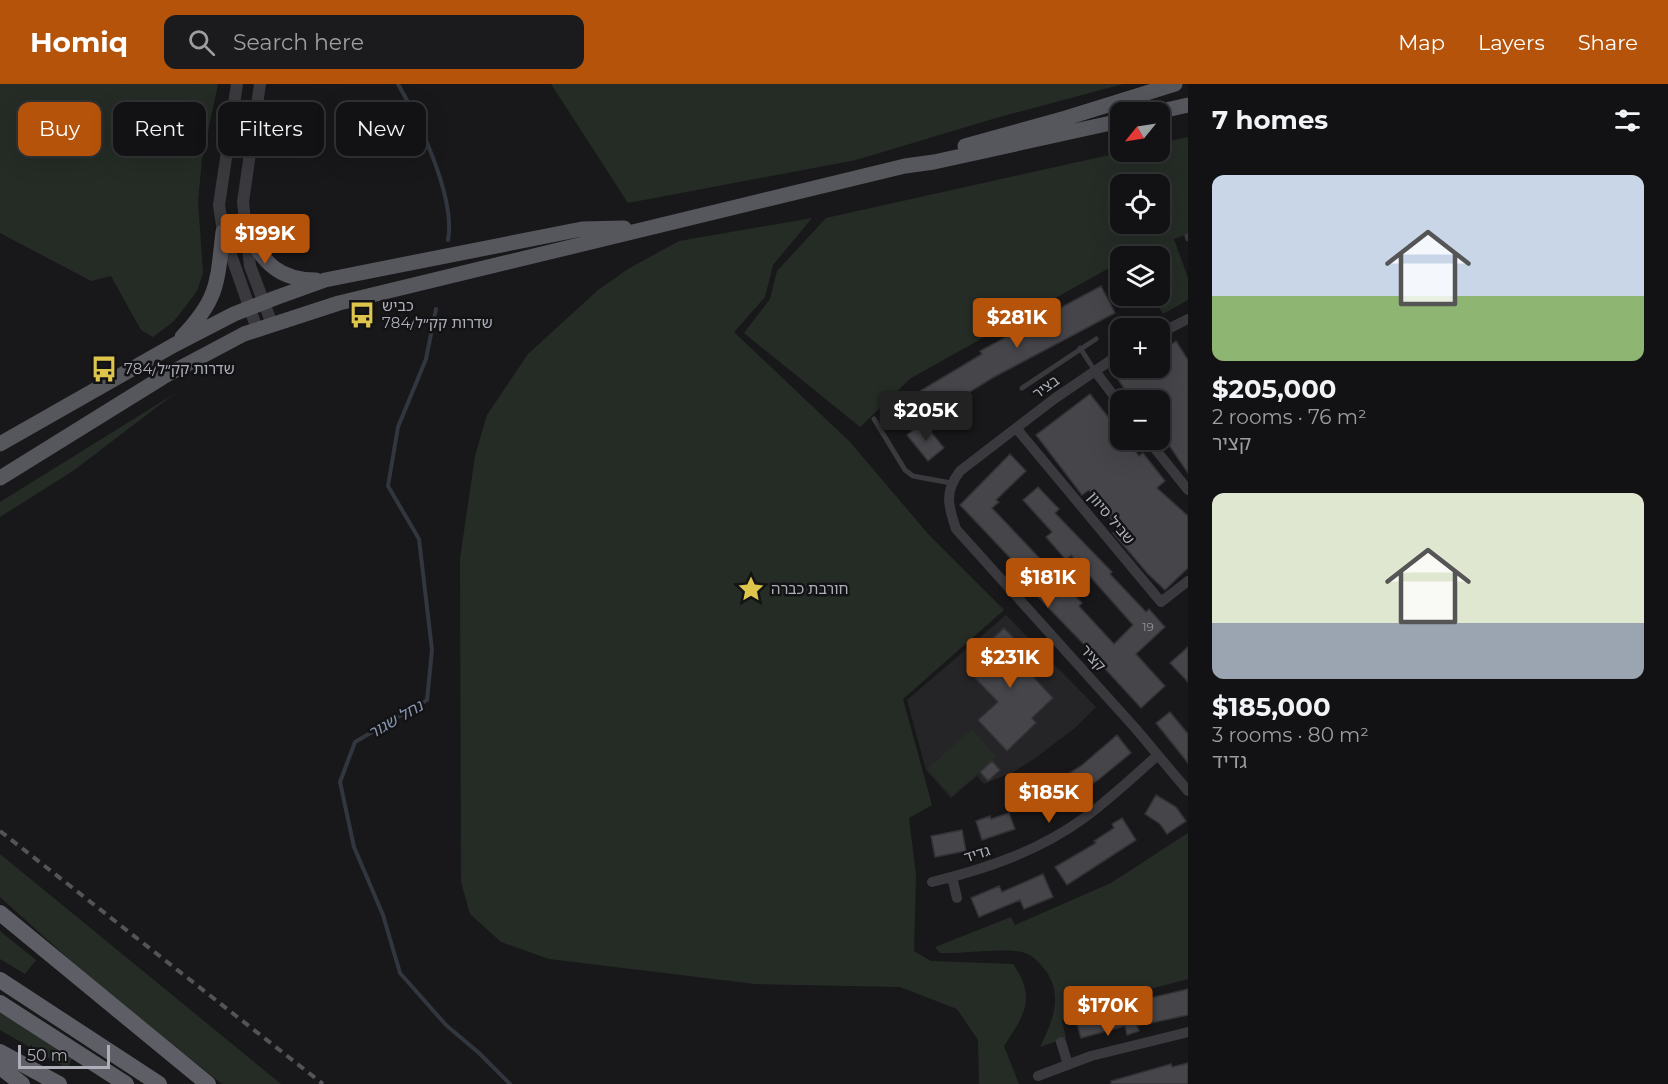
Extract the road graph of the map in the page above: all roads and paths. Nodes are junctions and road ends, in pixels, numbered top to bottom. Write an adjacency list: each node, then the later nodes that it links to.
1 (237, 84): 11 (street)
2 (260, 84): 12 (street)
3 (1175, 84): 9 (main road)
4 (1188, 105): 5 (main road)
5 (1170, 110)
6 (1170, 112): 7 (main road)
7 (1188, 113)
8 (1110, 123): 9 (main road)
9 (905, 166): 10 (main road)
10 (651, 228): 13 (main road); 17 (main road)
11 (223, 232): 15 (street); 21 (main road)
12 (247, 232): 13 (main road); 14 (street)
13 (325, 280): 14 (main road)
14 (263, 303): 15 (main road); 17 (street)
15 (248, 308): 19 (street); 21 (main road)
16 (1188, 319): 18 (street)
17 (272, 324): 19 (main road)
18 (1170, 328)
19 (257, 329): 31 (main road)
20 (1096, 339): 22 (lane, בציר)
21 (174, 345): 29 (main road)
22 (1080, 348): 24 (lane); 25 (lane, בציר)
23 (1110, 361): 24 (street, בציר)
24 (1095, 371): 26 (street); 28 (street, בציר)
25 (1022, 388)
26 (1110, 391)
27 (874, 419): 32 (lane)
28 (1016, 428): 32 (street); 34 (street, שביל סיוון)
29 (0, 444)
30 (1157, 450): 33 (street)
31 (0, 478)
32 (951, 483): 35 (street, קציר)
33 (1188, 490)
34 (1188, 581)
35 (1158, 755): 36 (street, קציר); 37 (street, גדיד)
36 (1188, 791)
37 (952, 877): 38 (street, גדיד); 39 (street, גדיד)
38 (932, 882)
39 (957, 898)
40 (0, 914): 53 (highway)
41 (0, 980): 52 (highway)
42 (0, 1003): 51 (highway)
43 (1188, 1032): 46 (street)
44 (1061, 1042): 46 (street)
45 (0, 1052): 50 (highway)
46 (1068, 1065): 48 (street)
47 (0, 1067): 49 (highway)
48 (1038, 1076)
49 (22, 1084)
50 (59, 1084)
51 (126, 1084)
52 (159, 1084)
53 (208, 1084)

